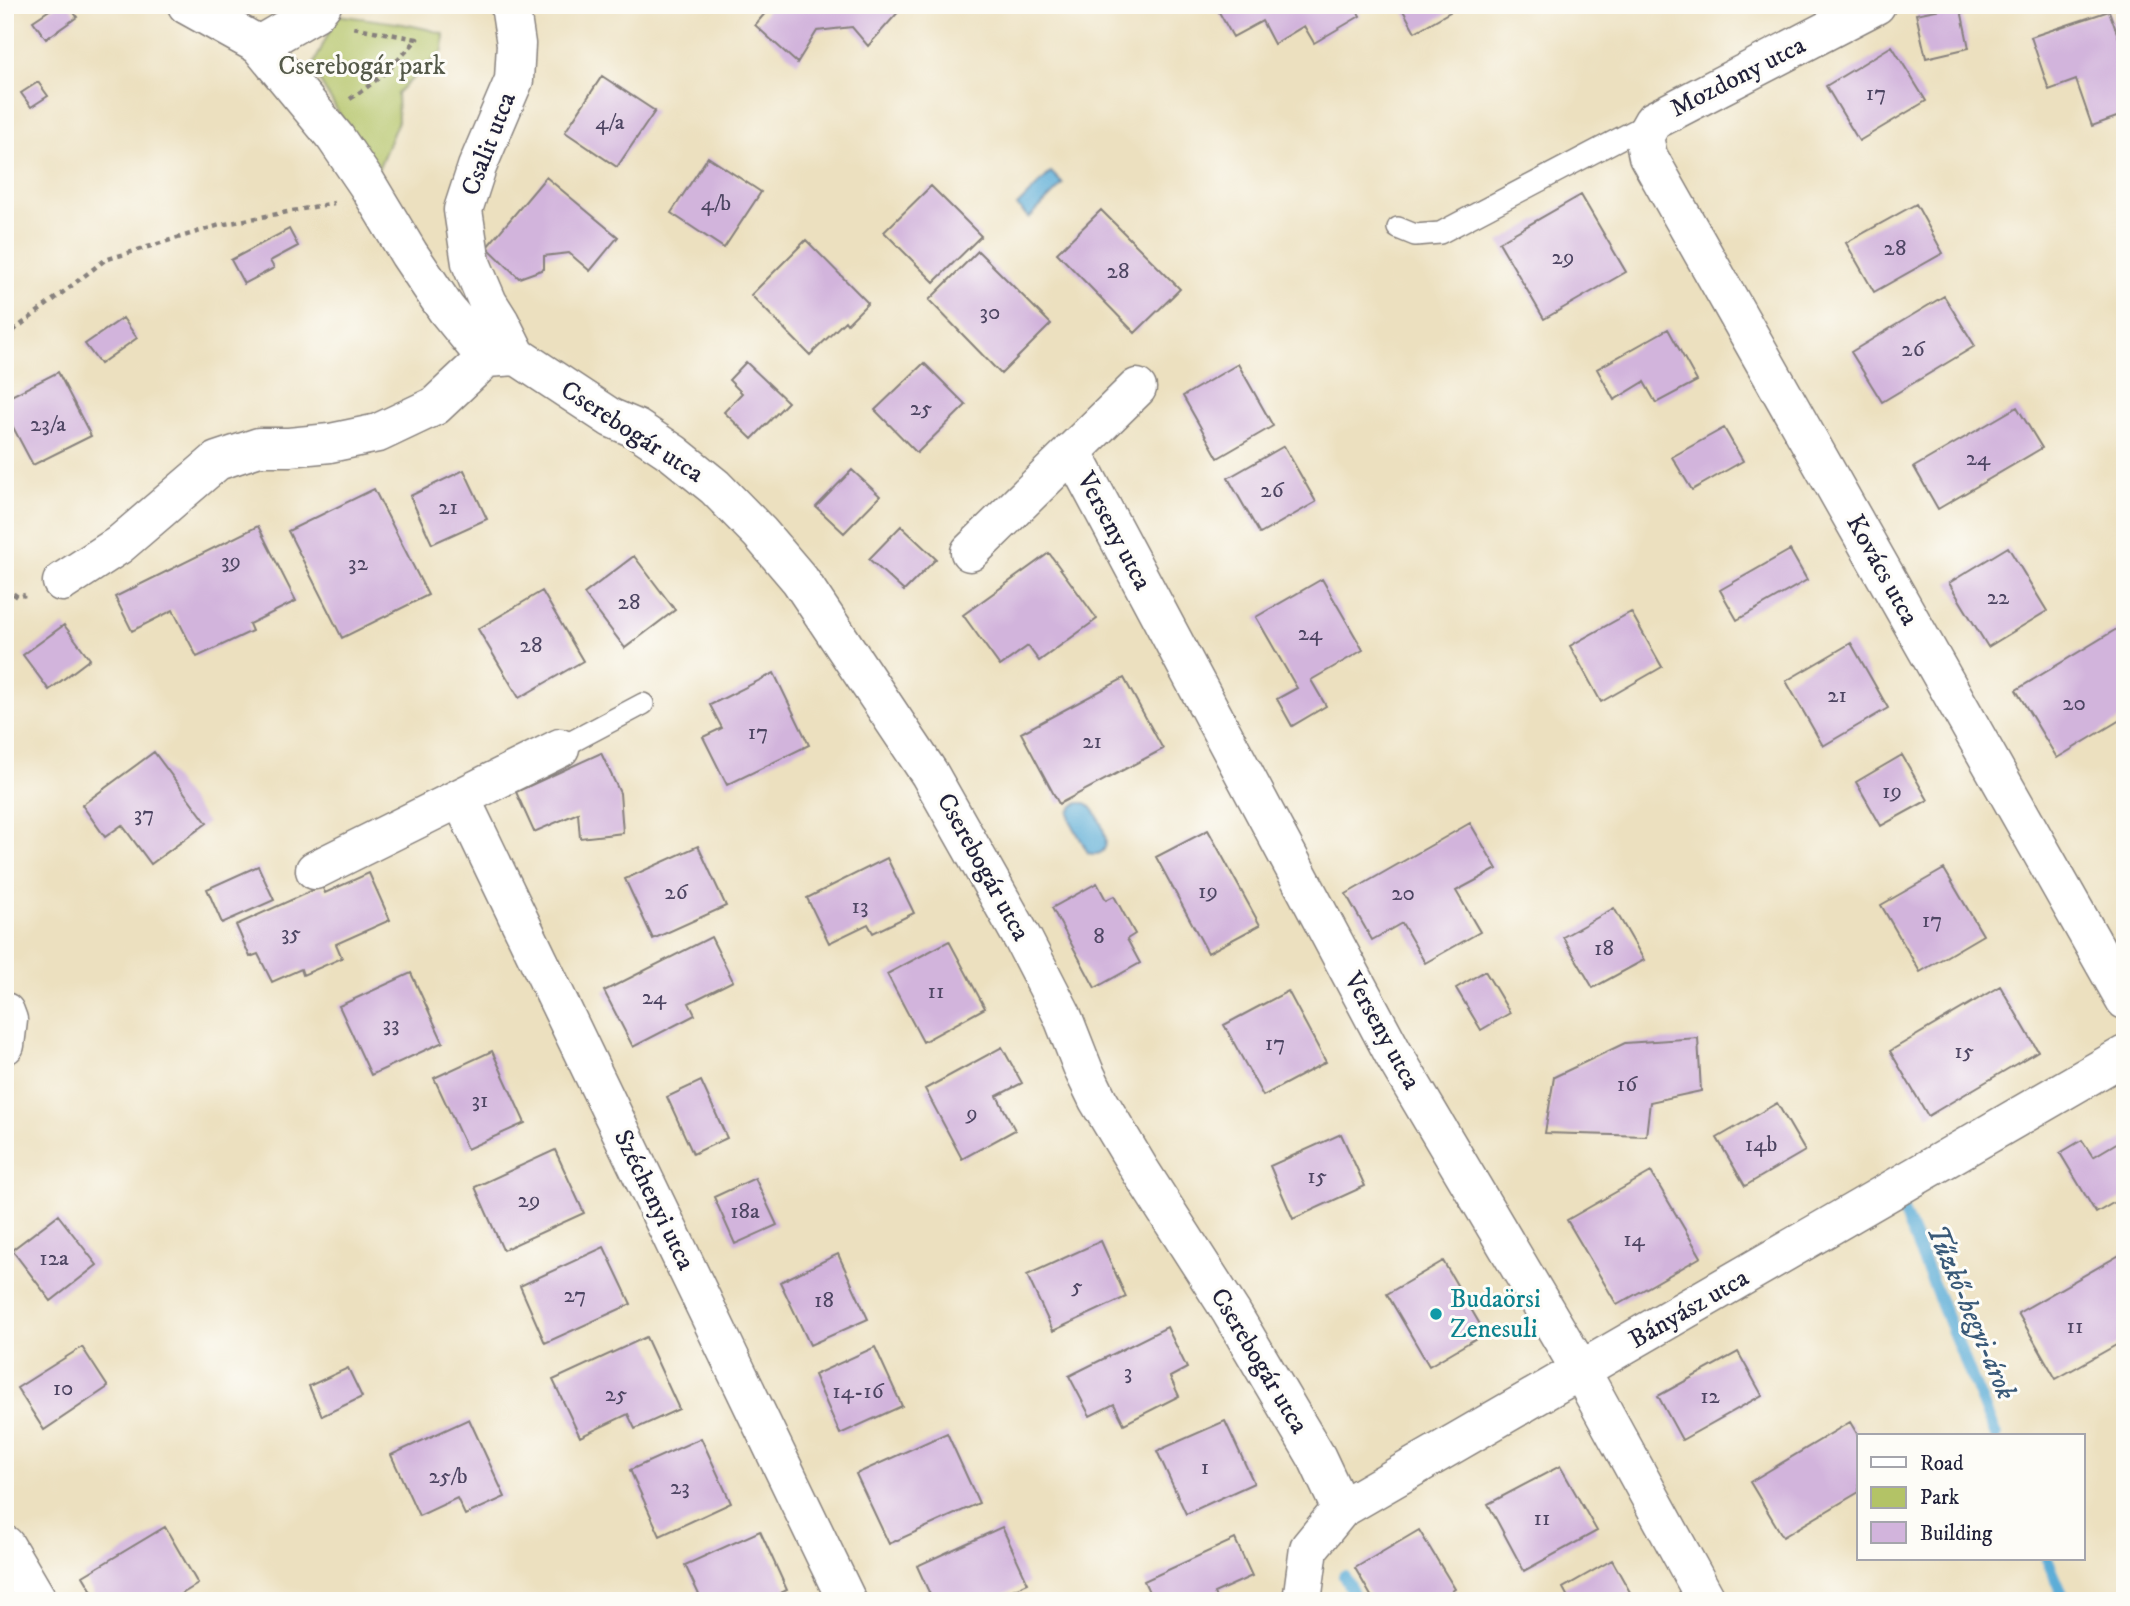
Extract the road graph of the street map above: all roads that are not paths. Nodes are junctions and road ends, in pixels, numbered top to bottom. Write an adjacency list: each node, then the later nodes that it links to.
1 (187, 5): 5 (street, Cserebogár utca)
2 (510, 5): 8 (street, Csalit utca)
3 (1876, 5): 6 (street, Mozdony utca)
4 (319, 9): 5 (street)
5 (259, 45): 8 (street, Cserebogár utca)
6 (1649, 129): 7 (lane); 17 (street, Kovács utca)
7 (1398, 228)
8 (501, 357): 12 (street); 22 (street, Cserebogár utca)
9 (1137, 388): 10 (street, Verseny utca)
10 (1072, 452): 11 (street, Verseny utca); 21 (street, Verseny utca)
11 (970, 552)
12 (62, 582)
13 (643, 704): 14 (lane)
14 (560, 748): 15 (street)
15 (461, 799): 16 (street); 25 (street, Széchenyi utca)
16 (315, 870)
17 (2125, 1000)
18 (5, 1012): 19 (street)
19 (5, 1045)
20 (2125, 1055): 21 (street, Bányász utca)
21 (1581, 1371): 22 (street, Bányász utca); 27 (street, Verseny utca)
22 (1341, 1509): 26 (street, Bányász utca)
23 (8, 1556): 24 (street)
24 (38, 1601)
25 (847, 1601)
26 (1302, 1601)
27 (1707, 1601)

